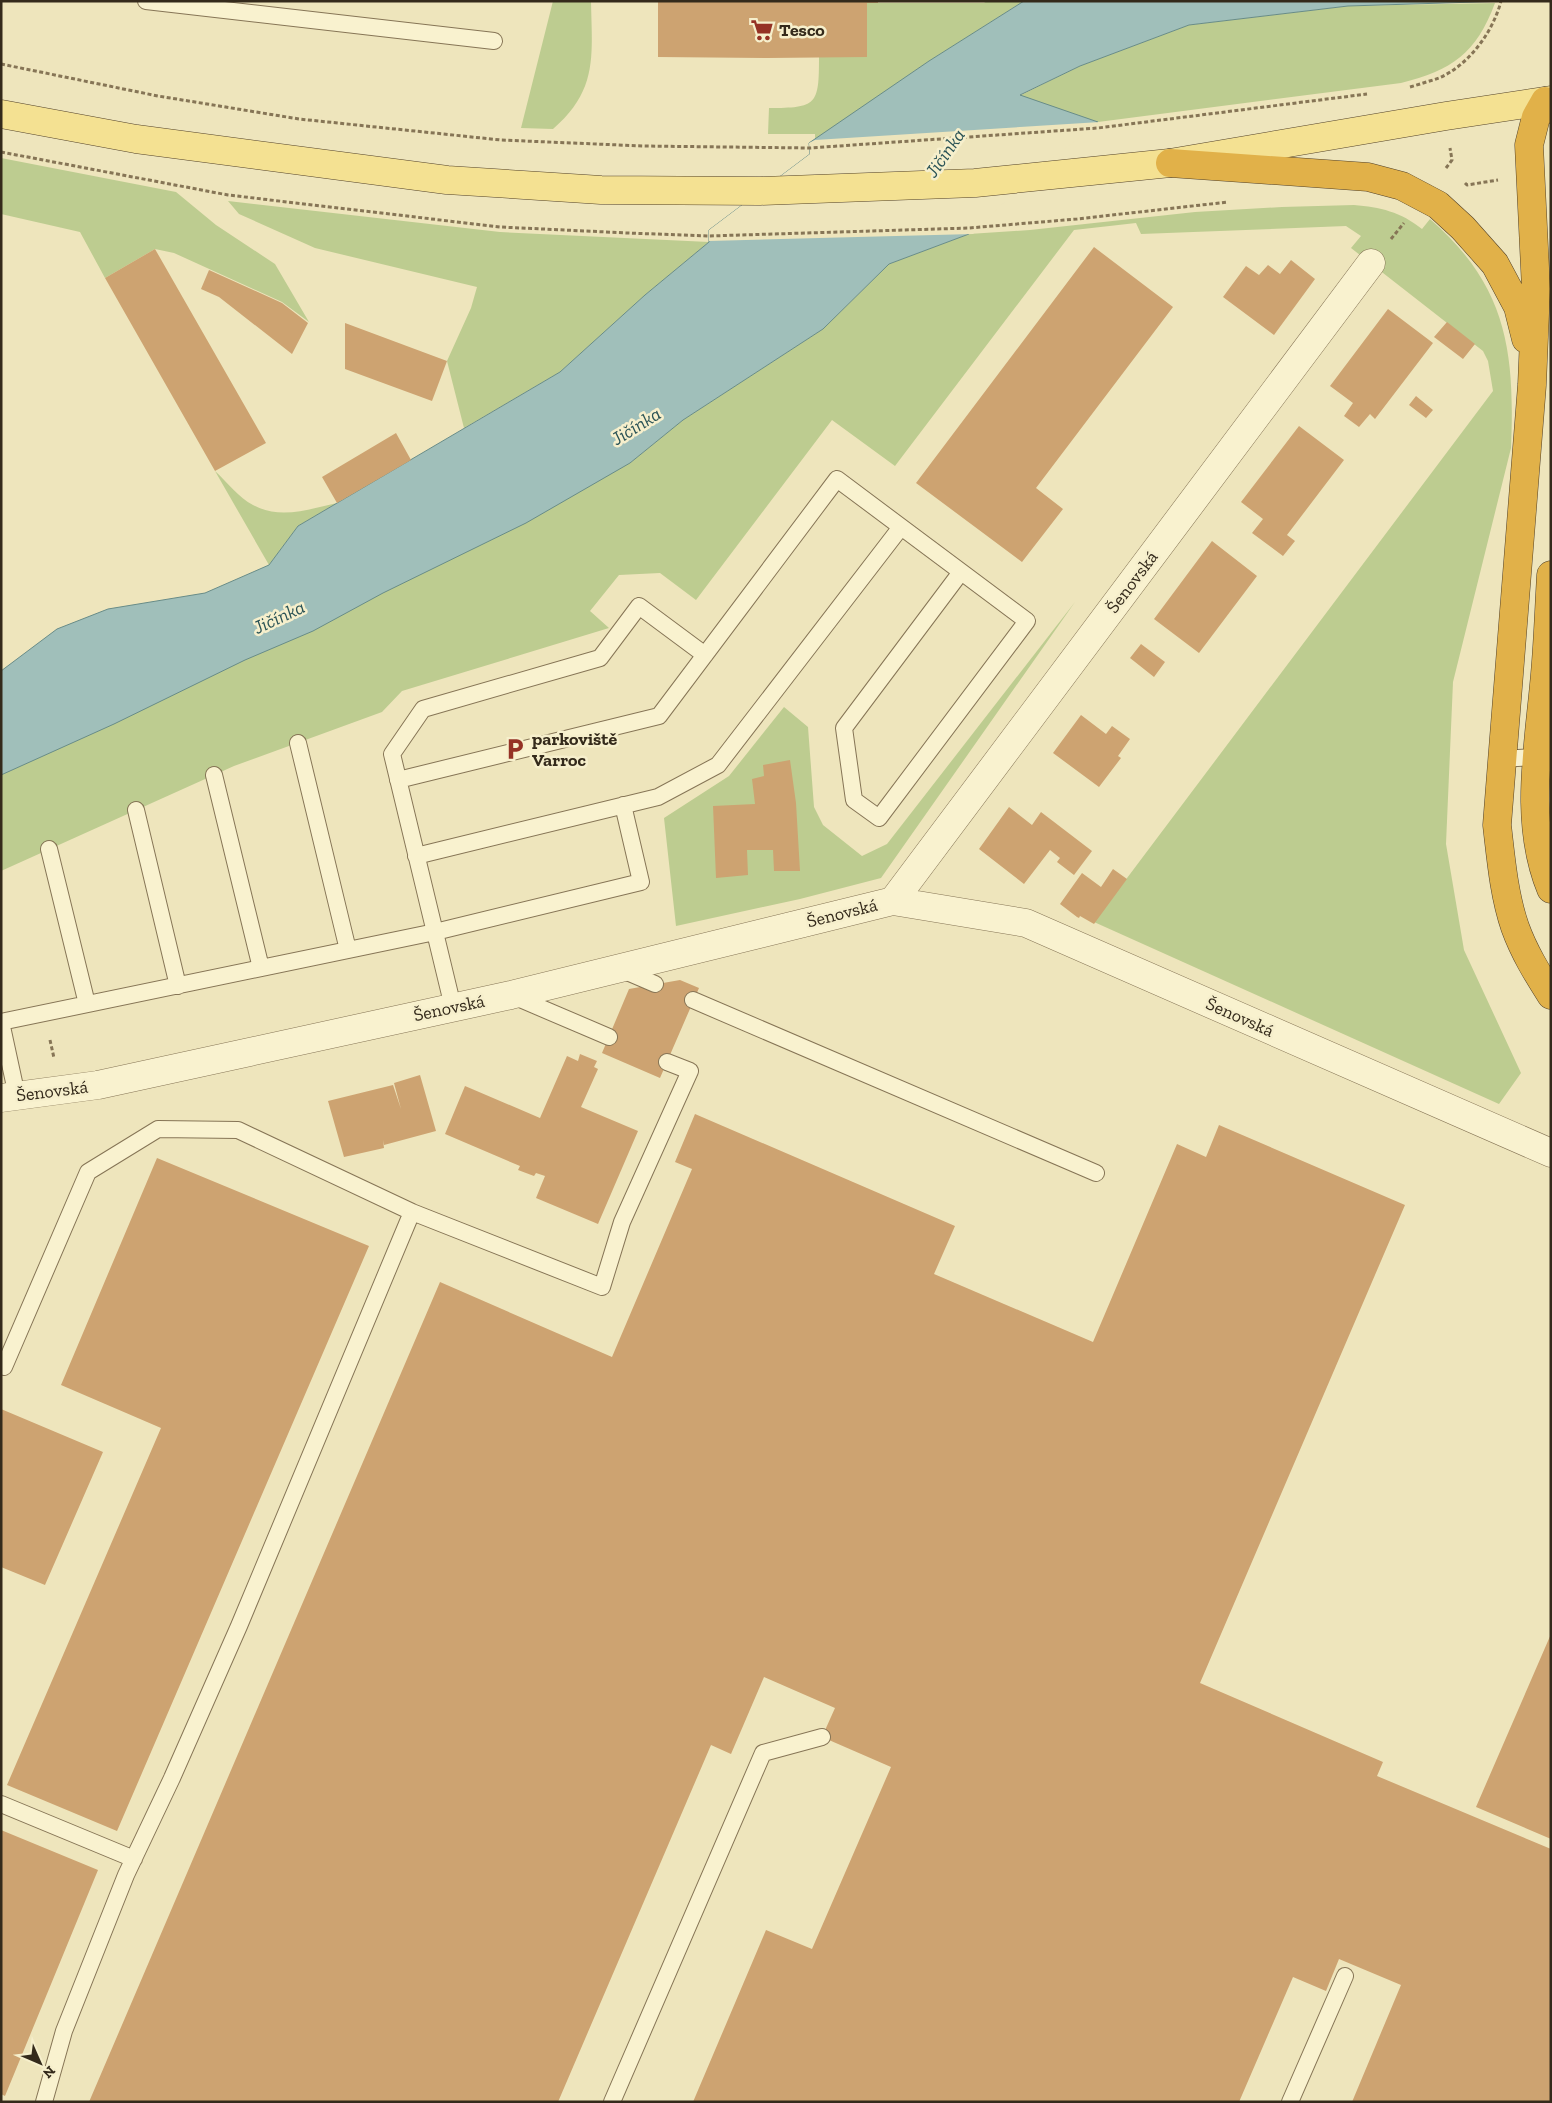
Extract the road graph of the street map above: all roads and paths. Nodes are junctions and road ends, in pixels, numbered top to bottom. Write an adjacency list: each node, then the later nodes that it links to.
1 (146, 1): 3 (lane)
2 (1501, 1): 5 (path)
3 (494, 41)
4 (1, 64): 6 (path)
5 (1402, 89)
6 (1373, 93)
7 (1549, 103): 10 (main road); 13 (highway)
8 (1, 114): 10 (main road)
9 (1, 152): 11 (path)
10 (1170, 163): 13 (highway)
11 (1145, 212)
12 (1371, 264): 28 (street, Šenovská)
13 (1532, 385): 20 (highway)
14 (901, 527): 15 (lane); 17 (lane); 23 (lane)
15 (961, 572): 15 (lane)
16 (1551, 575): 19 (highway)
17 (705, 655): 22 (lane); 22 (lane)
18 (298, 743): 30 (lane)
19 (1544, 757): 20 (lane); 27 (highway)
20 (1502, 758): 36 (highway)
21 (214, 775): 31 (lane)
22 (398, 780): 26 (lane)
23 (623, 805): 26 (lane); 29 (lane)
24 (136, 810): 34 (lane)
25 (50, 849): 38 (lane)
26 (416, 856): 29 (lane)
27 (1551, 890)
28 (892, 901): 32 (street, Šenovská); 44 (street, Šenovská)
29 (435, 932): 30 (lane); 39 (lane)
30 (348, 950): 31 (lane)
31 (261, 968): 34 (lane)
32 (617, 968): 33 (lane); 35 (street, Šenovská)
33 (655, 984)
34 (178, 986): 38 (lane)
35 (511, 995): 39 (street, Šenovská); 41 (lane)
36 (1551, 995)
37 (693, 1000): 45 (lane)
38 (87, 1004): 40 (lane)
39 (453, 1008): 43 (street, Šenovská)
40 (1, 1022): 43 (lane)
41 (609, 1037)
42 (667, 1062): 46 (lane)
43 (9, 1097)
44 (1551, 1153)
45 (1096, 1173)
46 (412, 1212): 47 (lane); 50 (lane)
47 (4, 1367)
48 (822, 1738): 53 (lane)
49 (1, 1804): 50 (lane)
50 (134, 1860): 52 (lane)
51 (1345, 1976): 54 (lane)
52 (44, 2102)
53 (612, 2102)
54 (1290, 2102)

